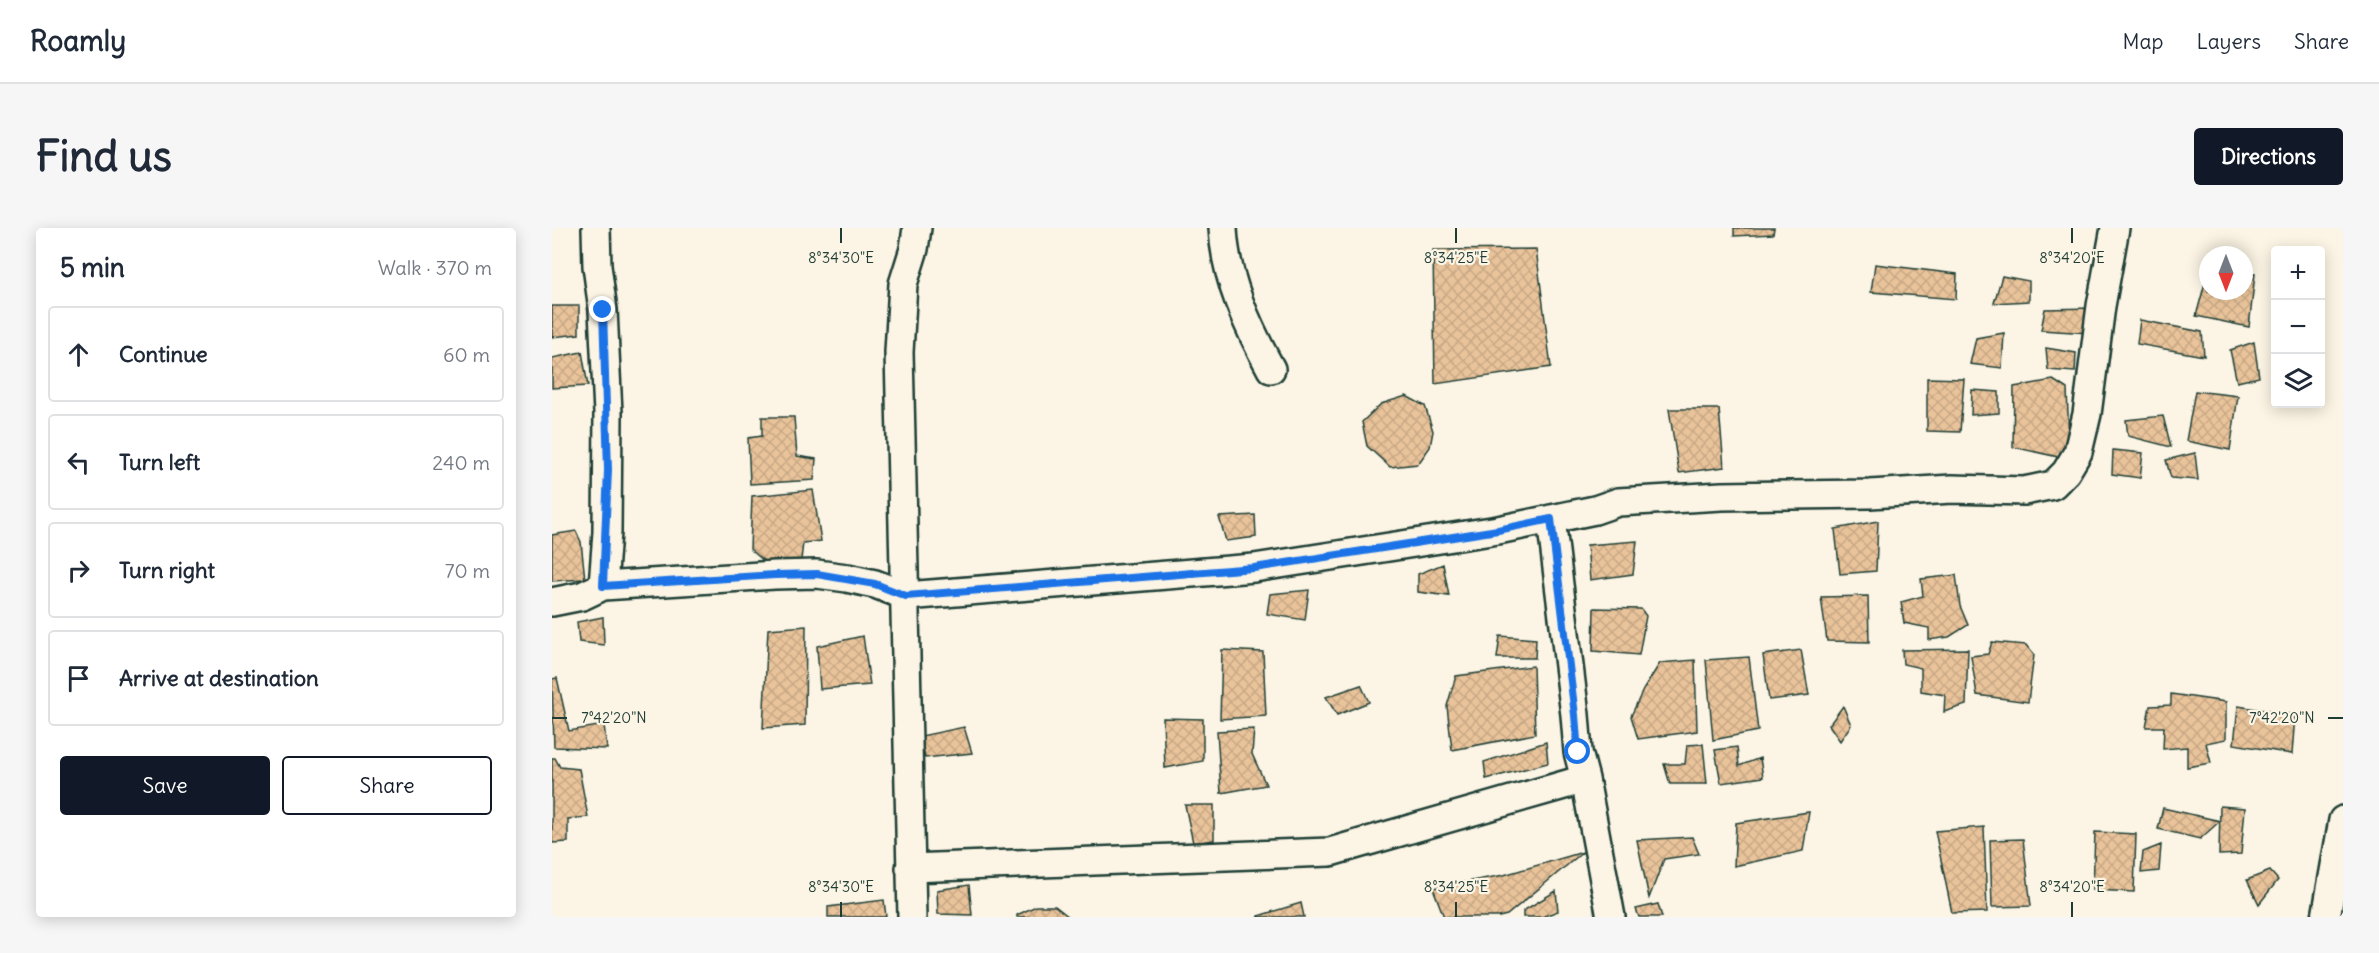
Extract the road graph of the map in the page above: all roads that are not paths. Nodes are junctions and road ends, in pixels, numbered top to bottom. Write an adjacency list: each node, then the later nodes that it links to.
1 (596, 228): 7 (street)
2 (917, 228): 8 (street)
3 (1223, 228): 5 (street)
4 (2115, 228): 6 (street)
5 (1271, 369)
6 (1551, 519): 8 (street); 10 (street)
7 (603, 586): 8 (street); 9 (street)
8 (906, 596): 12 (street)
9 (552, 602)
10 (1585, 779): 12 (street); 14 (street)
11 (2343, 820): 15 (street)
12 (910, 868): 13 (street)
13 (912, 917)
14 (1611, 917)
15 (2326, 917)

